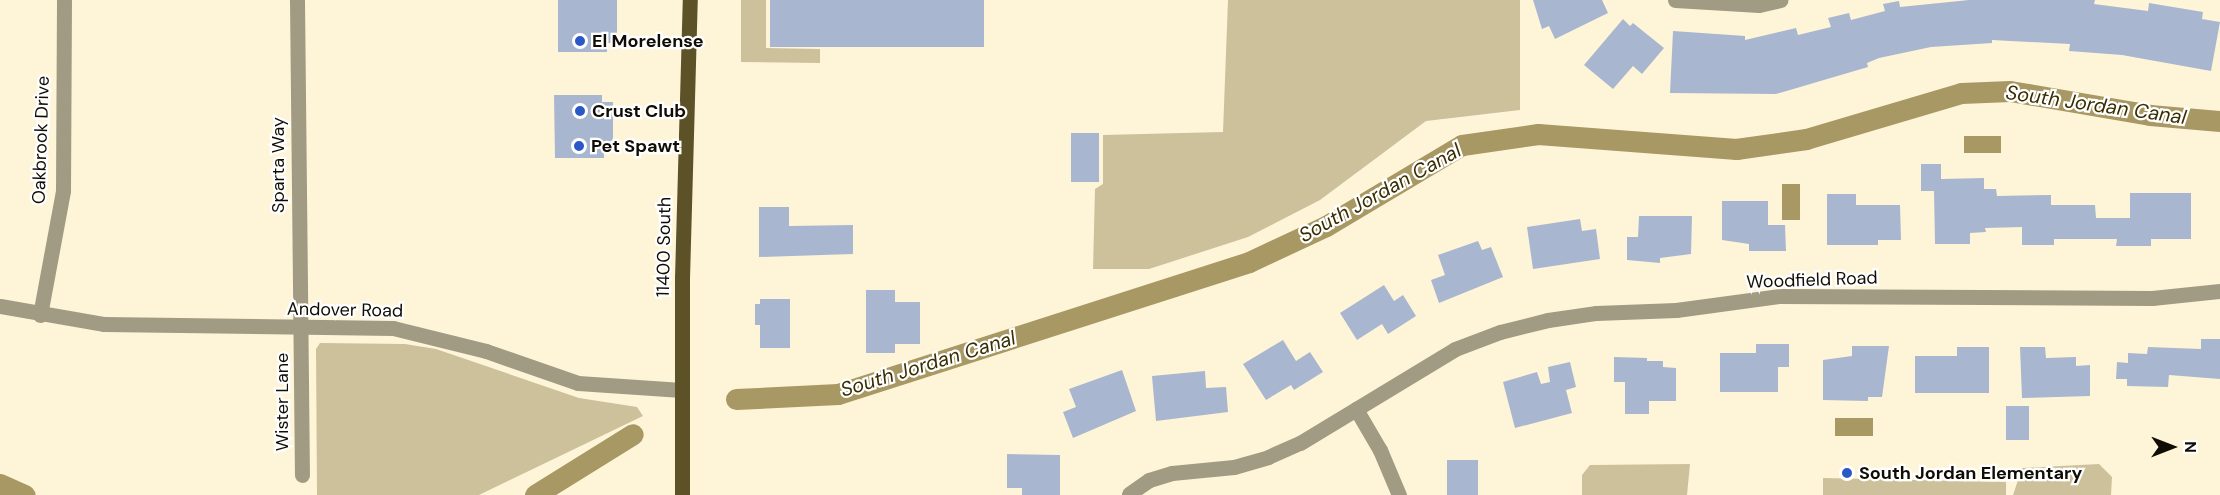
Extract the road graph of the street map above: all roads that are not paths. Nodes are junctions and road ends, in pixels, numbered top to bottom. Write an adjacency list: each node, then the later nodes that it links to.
1 (64, 0): 8 (street, Oakbrook Drive)
2 (297, 0): 9 (street, Sparta Way)
3 (690, 0): 10 (main road, 11400 South)
4 (1675, 0): 5 (street)
5 (1780, 0)
6 (2220, 291): 11 (street, Woodfield Road)
7 (0, 306): 8 (street, Andover Road)
8 (40, 315): 9 (street, Andover Road)
9 (301, 329): 10 (street, Andover Road); 12 (street, Wister Lane)
10 (682, 390): 14 (main road, 11400 South)
11 (1356, 409): 13 (street, Woodfield Road); 15 (street)
12 (302, 475)
13 (1129, 494)
14 (682, 495)
15 (1399, 495)

